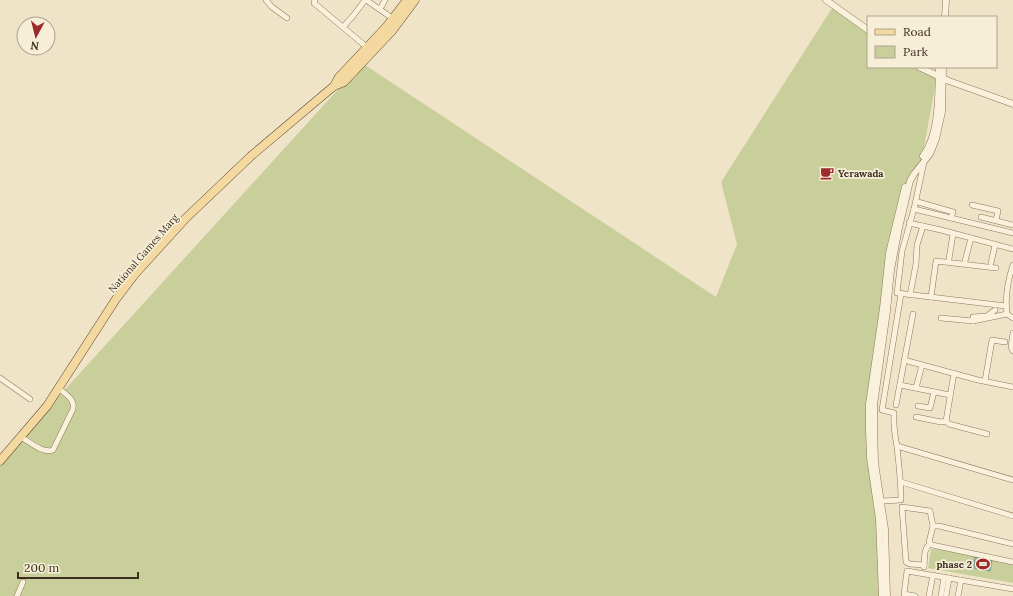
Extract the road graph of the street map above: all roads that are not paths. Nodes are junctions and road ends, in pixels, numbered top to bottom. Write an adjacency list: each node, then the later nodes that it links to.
1 (266, 0): 11 (street)
2 (386, 0): 9 (street)
3 (407, 0): 12 (main road, National Games Marg)
4 (415, 0): 12 (main road, National Games Marg)
5 (826, 0): 14 (street)
6 (946, 0): 10 (street)
7 (313, 1): 13 (street)
8 (369, 1): 9 (street); 13 (street)
9 (380, 9): 12 (street)
10 (944, 16)
11 (287, 18)
12 (396, 20): 15 (main road, National Games Marg)
13 (343, 27): 15 (street)
14 (867, 29)
15 (370, 50): 61 (main road, National Games Marg)
16 (921, 68): 19 (street)
17 (939, 68): 19 (street)
18 (944, 68): 19 (street)
19 (941, 78): 20 (street); 21 (street); 90 (street)
20 (1013, 104)
21 (925, 161): 24 (street); 76 (street)
22 (918, 202): 26 (street)
23 (972, 205): 27 (street)
24 (914, 209): 26 (street); 28 (street)
25 (981, 217): 27 (street)
26 (951, 218): 32 (street)
27 (996, 220): 29 (street)
28 (909, 223): 30 (street); 41 (street)
29 (1013, 225)
30 (923, 226): 31 (street); 42 (street)
31 (953, 234): 33 (street); 36 (street)
32 (1013, 234)
33 (971, 238): 34 (street); 37 (street)
34 (995, 245): 35 (street); 38 (street)
35 (1013, 249)
36 (949, 259)
37 (965, 261)
38 (991, 263)
39 (1013, 265): 44 (street)
40 (996, 268): 43 (street)
41 (901, 294): 42 (street); 72 (street)
42 (910, 295): 43 (street)
43 (931, 297): 44 (street)
44 (1006, 306): 47 (street)
45 (995, 310): 50 (street)
46 (913, 314): 54 (street)
47 (1007, 314): 49 (street); 50 (street)
48 (941, 318): 50 (street)
49 (1013, 318)
50 (972, 321)
51 (1013, 333): 53 (street)
52 (1005, 342): 58 (street)
53 (1013, 351)
54 (904, 360): 55 (street); 59 (street)
55 (922, 365): 56 (street); 62 (street)
56 (954, 373): 58 (street); 64 (street)
57 (0, 378): 65 (street)
58 (985, 381): 60 (street)
59 (900, 385): 62 (street); 66 (street)
60 (1013, 387)
61 (59, 388): 71 (main road, National Games Marg); 71 (street)
62 (916, 388): 63 (street)
63 (934, 392): 64 (street); 67 (street)
64 (950, 396): 69 (street)
65 (30, 399)
66 (896, 405)
67 (918, 406)
68 (916, 417): 69 (street)
69 (946, 421): 70 (street)
70 (987, 434)
71 (21, 437): 73 (main road, National Games Marg)
72 (897, 446): 74 (street); 75 (street)
73 (0, 461)
74 (1013, 480)
75 (901, 482): 76 (street); 77 (street)
76 (882, 501): 91 (street)
77 (1013, 516)
78 (933, 526): 79 (street); 80 (street); 82 (street)
79 (930, 544): 81 (street); 82 (street)
80 (1013, 544)
81 (1013, 562)
82 (924, 565): 83 (street)
83 (923, 573): 84 (street); 92 (street)
84 (933, 575): 85 (street); 93 (street)
85 (947, 578): 86 (street); 94 (street); 95 (street)
86 (961, 580): 88 (street); 96 (street)
87 (23, 582): 89 (street)
88 (1013, 589)
89 (17, 596)
90 (882, 596)
91 (887, 596)
92 (915, 596)
93 (930, 596)
94 (941, 596)
95 (946, 596)
96 (958, 596)

